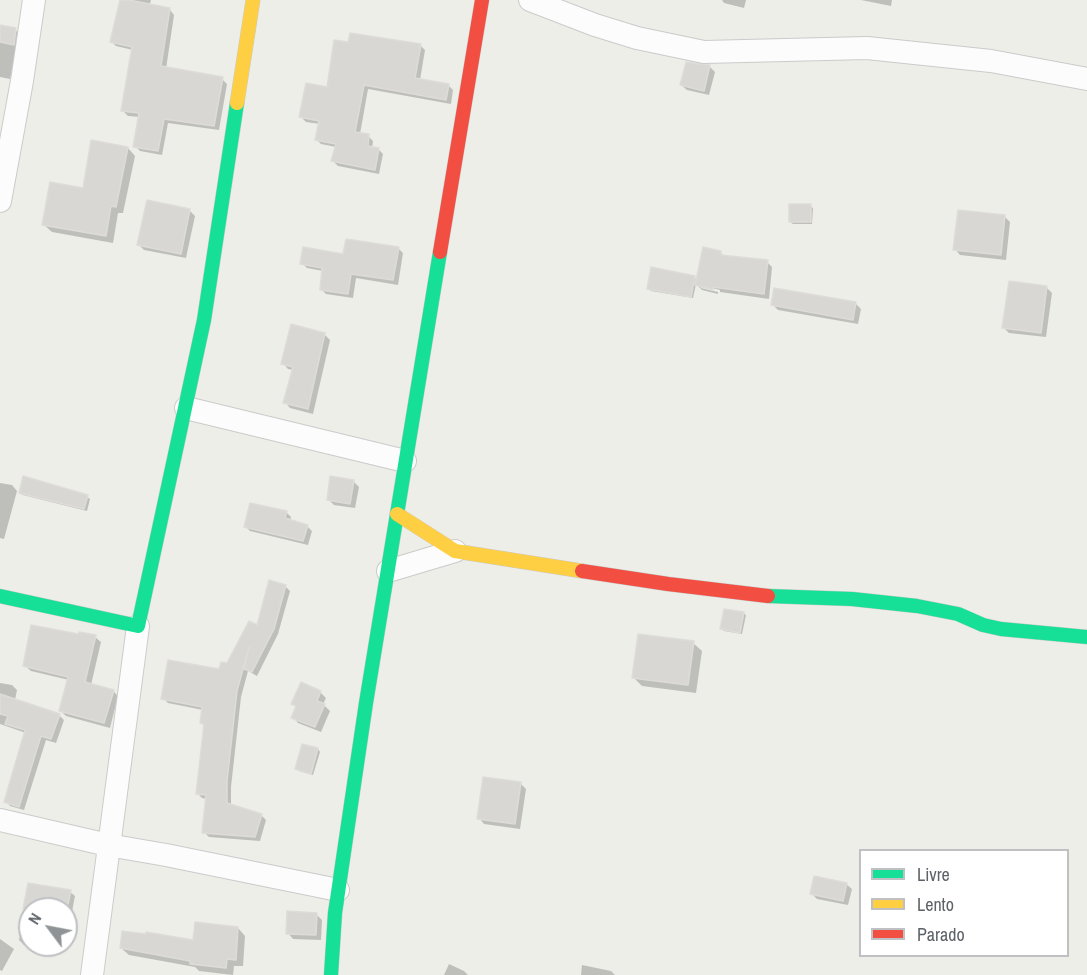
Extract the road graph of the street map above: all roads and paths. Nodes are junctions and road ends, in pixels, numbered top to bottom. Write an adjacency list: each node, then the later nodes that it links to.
1 (34, 0): 6 (street)
2 (253, 0): 7 (street)
3 (482, 0): 8 (street)
4 (530, 0): 5 (street)
5 (1087, 79)
6 (0, 201)
7 (186, 408): 8 (street); 13 (street)
8 (405, 461): 9 (street)
9 (397, 514): 10 (street); 11 (street)
10 (455, 551): 11 (street); 14 (street)
11 (388, 571): 17 (street)
12 (0, 596): 13 (street)
13 (138, 626): 16 (street)
14 (1087, 637)
15 (0, 820): 16 (street)
16 (108, 845): 17 (street); 18 (street)
17 (338, 890): 19 (street)
18 (92, 975)
19 (331, 975)

